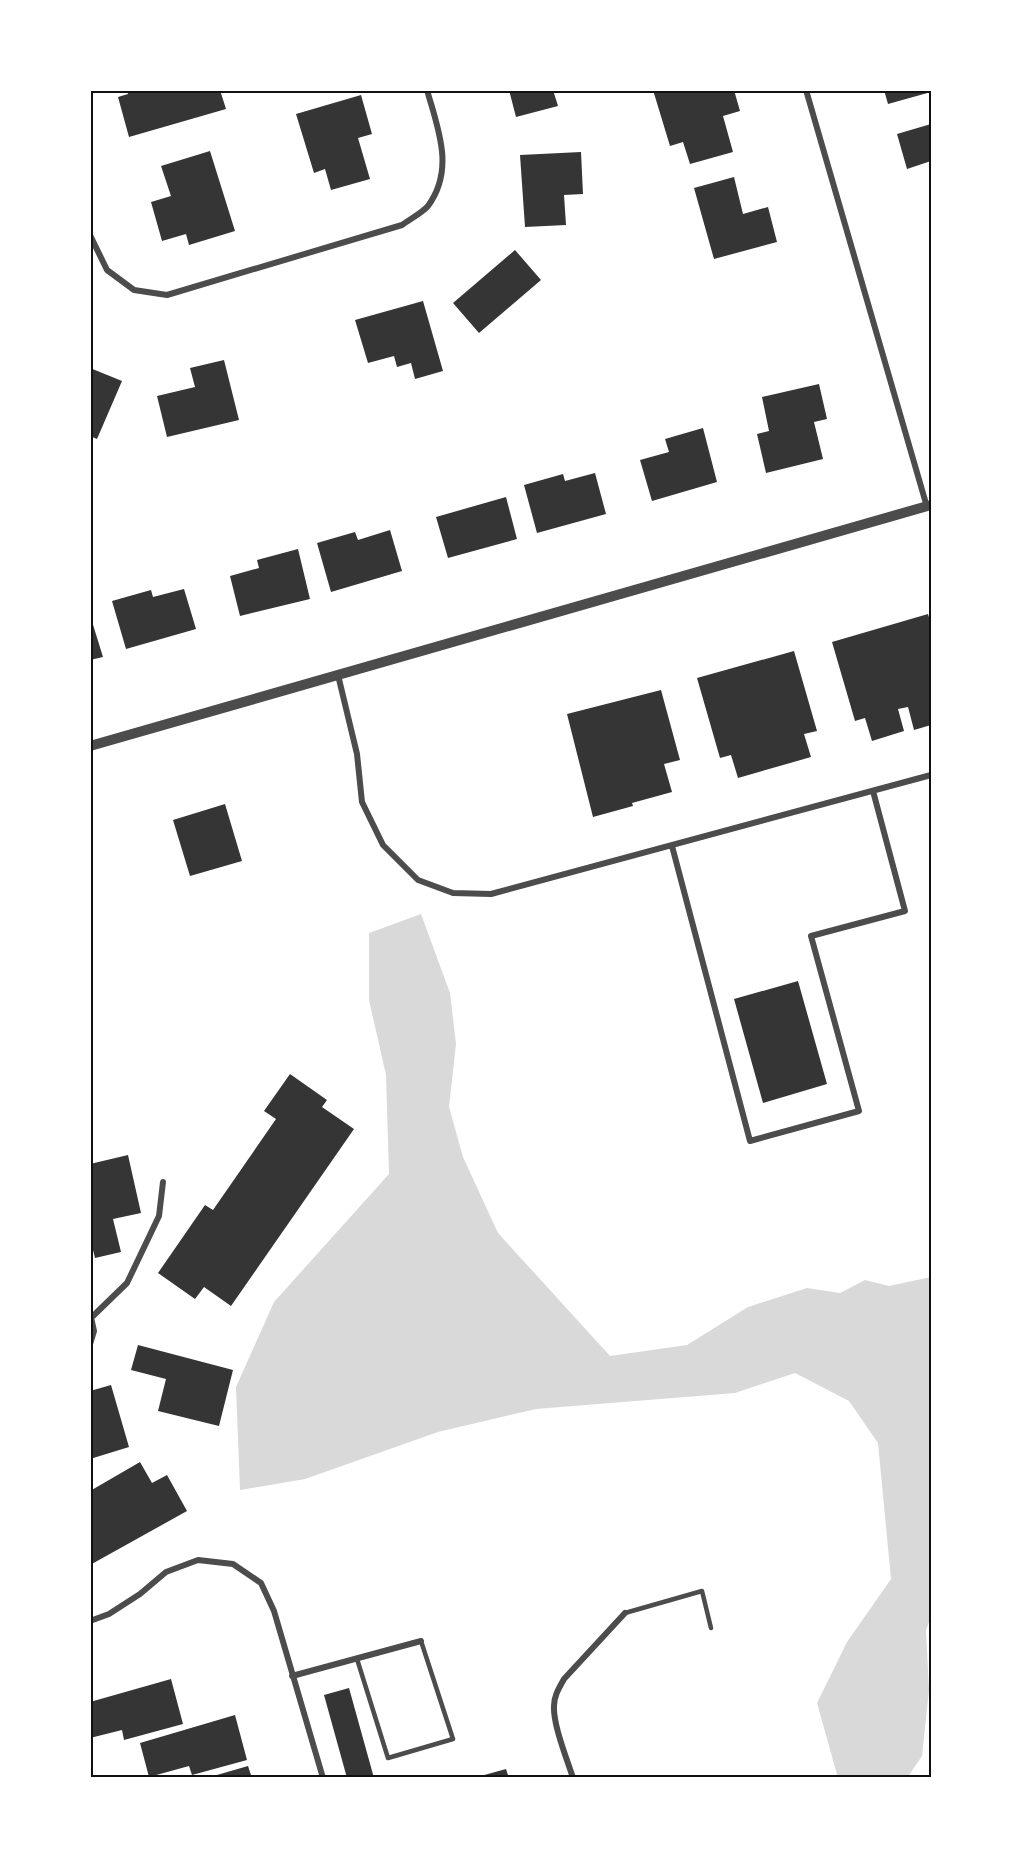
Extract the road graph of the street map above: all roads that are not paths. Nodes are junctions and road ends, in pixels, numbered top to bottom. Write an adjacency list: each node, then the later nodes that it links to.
1 (427, 90): 3 (street)
2 (806, 90): 4 (street)
3 (90, 236)
4 (929, 506): 5 (street)
5 (338, 675): 6 (street); 9 (street)
6 (90, 746)
7 (931, 775): 8 (street)
8 (873, 791): 9 (street); 9 (street)
9 (672, 846)
10 (163, 1182): 11 (street)
11 (91, 1315): 12 (street)
12 (90, 1344)
13 (625, 1613): 15 (lane); 20 (street)
14 (90, 1621): 18 (street)
15 (711, 1628)
16 (421, 1641): 17 (street); 17 (lane)
17 (357, 1659): 18 (street)
18 (292, 1676): 19 (street)
19 (323, 1778)
20 (573, 1778)

